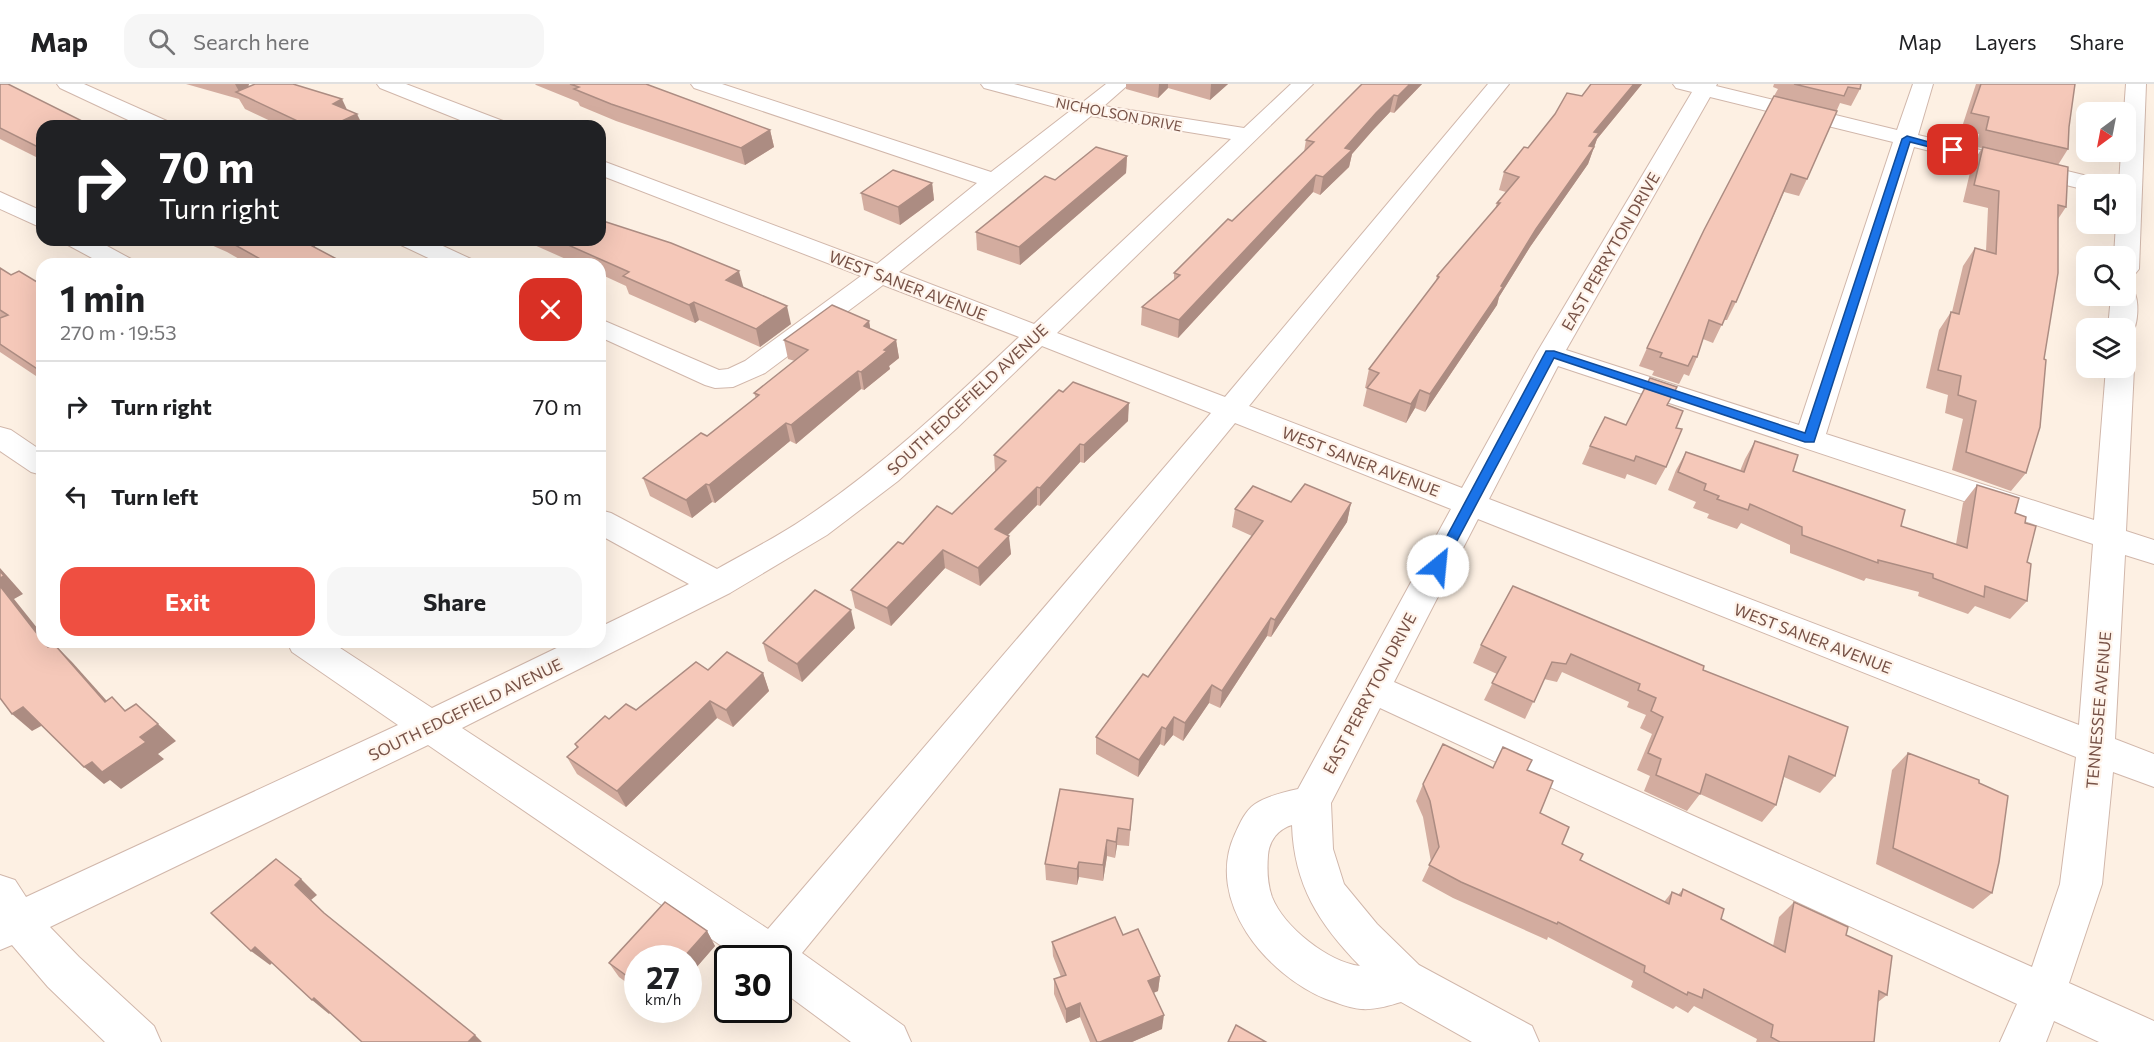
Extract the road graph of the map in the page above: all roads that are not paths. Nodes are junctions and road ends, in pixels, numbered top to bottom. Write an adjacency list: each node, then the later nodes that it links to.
1 (67, 84): 12 (street)
2 (387, 84): 13 (street)
3 (701, 84): 19 (street)
4 (992, 84): 11 (street, NICHOLSON DRIVE)
5 (1119, 84): 11 (street)
6 (1303, 84): 14 (street, SOUTH EDGEFIELD AVENUE)
7 (1499, 84): 33 (street)
8 (1923, 84): 15 (street)
9 (2136, 84): 17 (street)
10 (1697, 86): 15 (street); 31 (street, EAST PERRYTON DRIVE)
11 (1086, 110): 14 (street, NICHOLSON DRIVE); 19 (street)
12 (146, 120)
13 (480, 120)
14 (1249, 135): 30 (street, SOUTH EDGEFIELD AVENUE)
15 (1907, 139): 18 (street); 35 (street)
16 (606, 169): 28 (street, WEST SANER AVENUE)
17 (2129, 174)
18 (2076, 180)
19 (994, 181): 28 (street)
20 (2136, 195): 22 (street)
21 (0, 199): 23 (street)
22 (2154, 200)
23 (36, 218)
24 (88, 246): 26 (street)
25 (423, 246): 27 (street)
26 (111, 258)
27 (449, 258)
28 (881, 274): 29 (street); 30 (street, WEST SANER AVENUE)
29 (606, 330)
30 (1038, 335): 33 (street, WEST SANER AVENUE); 41 (street, SOUTH EDGEFIELD AVENUE)
31 (1550, 354): 35 (street); 37 (street, EAST PERRYTON DRIVE)
32 (2119, 378): 39 (street, TENNESSEE AVENUE)
33 (1230, 410): 37 (street, WEST SANER AVENUE); 52 (street)
34 (0, 436): 36 (street)
35 (1809, 439): 39 (street)
36 (36, 461)
37 (1471, 504): 45 (street, EAST PERRYTON DRIVE); 47 (street, WEST SANER AVENUE)
38 (606, 524): 41 (street)
39 (2111, 538): 40 (street); 47 (street, TENNESSEE AVENUE)
40 (2154, 552)
41 (718, 584): 42 (street, SOUTH EDGEFIELD AVENUE)
42 (606, 640)
43 (313, 648): 46 (street)
44 (589, 648): 46 (street, SOUTH EDGEFIELD AVENUE)
45 (1372, 688): 49 (street, EAST PERRYTON DRIVE); 55 (street)
46 (430, 727): 50 (street, SOUTH EDGEFIELD AVENUE); 51 (street)
47 (2096, 748): 48 (street, WEST SANER AVENUE); 55 (street, TENNESSEE AVENUE)
48 (2154, 771)
49 (1311, 802): 54 (street); 54 (street)
50 (6, 915): 56 (street)
51 (756, 945)
52 (786, 945)
53 (792, 971): 57 (street)
54 (1404, 980): 58 (street)
55 (2044, 994): 59 (street, TENNESSEE AVENUE); 60 (street)
56 (138, 1042)
57 (888, 1042)
58 (1516, 1042)
59 (2023, 1042)
60 (2149, 1042)

